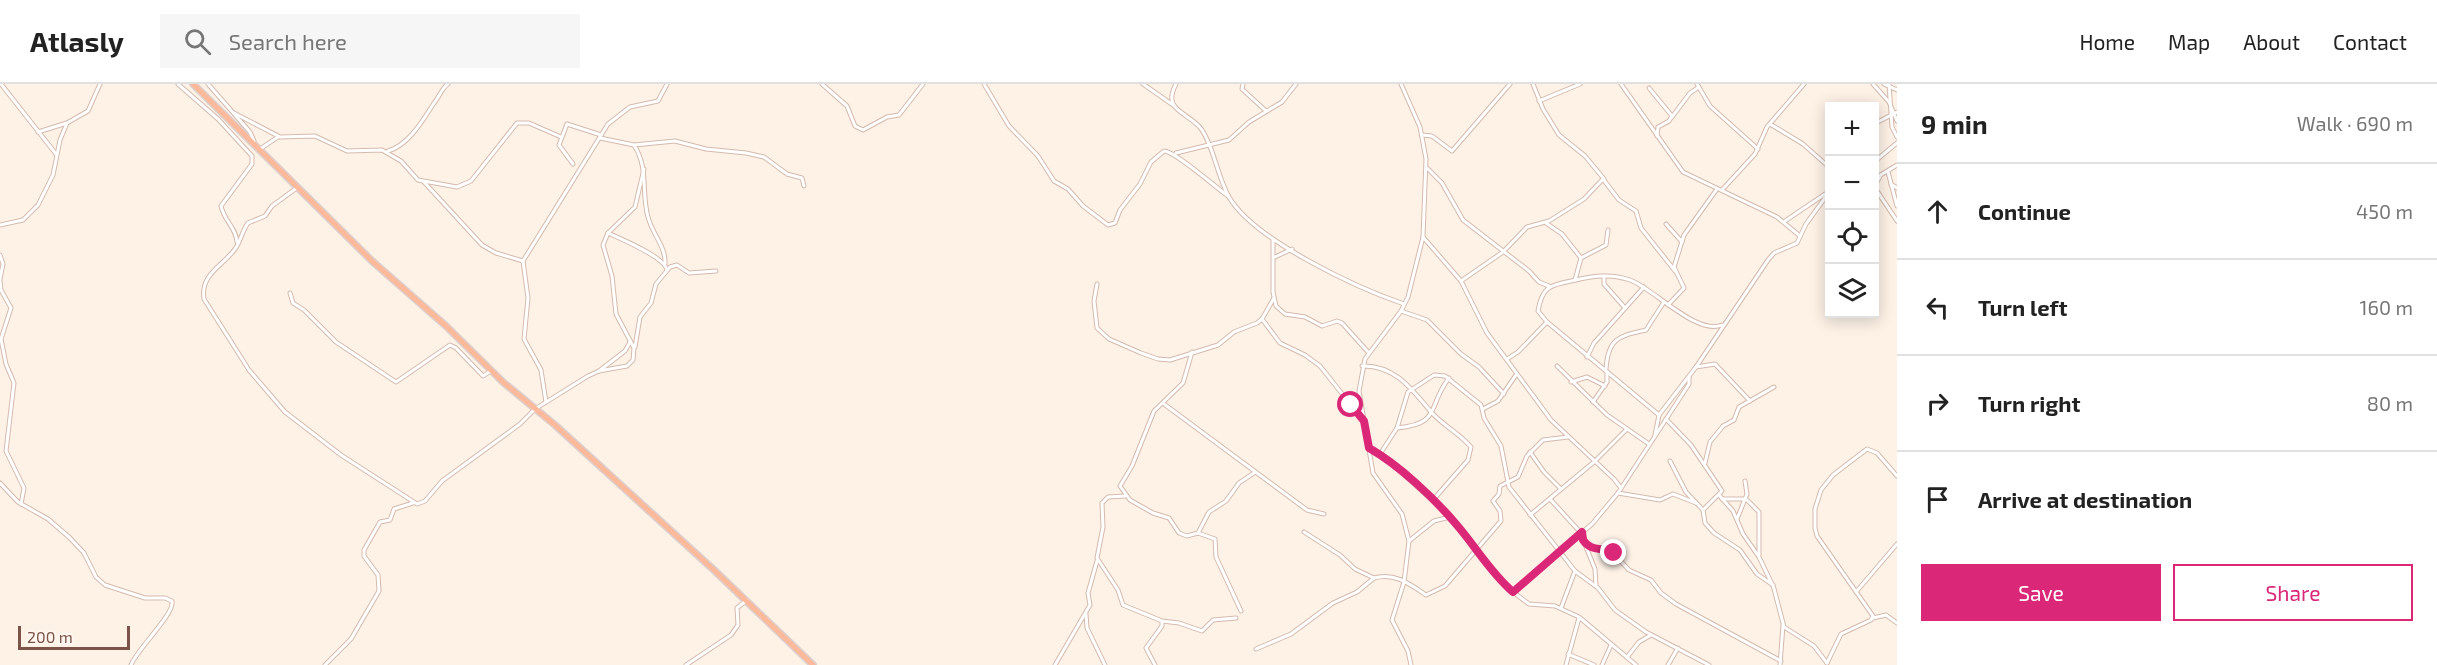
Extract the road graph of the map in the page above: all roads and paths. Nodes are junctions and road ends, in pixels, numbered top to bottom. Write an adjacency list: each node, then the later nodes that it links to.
1 (1, 84): 38 (street)
2 (100, 84): 36 (street)
3 (177, 84): 85 (street)
4 (193, 84): 45 (highway)
5 (208, 84): 31 (street)
6 (448, 84): 51 (street)
7 (667, 84): 40 (street)
8 (822, 84): 9 (street)
9 (923, 84)
10 (984, 84): 52 (street)
11 (1143, 84): 28 (street)
12 (1176, 84): 28 (street)
13 (1243, 84): 30 (street)
14 (1296, 84): 30 (street)
15 (1401, 84): 39 (street)
16 (1510, 84): 39 (street)
17 (1533, 84): 27 (street)
18 (1580, 84): 27 (street)
19 (1621, 84): 41 (street)
20 (1804, 84): 37 (street)
21 (1873, 84): 29 (street)
22 (1884, 84): 23 (street)
23 (1889, 85): 26 (street); 29 (street)
24 (1698, 86): 33 (street); 50 (street)
25 (1649, 88): 33 (street)
26 (1897, 90)
27 (1539, 101): 62 (street)
28 (1173, 105): 48 (street)
29 (1892, 108): 32 (street)
30 (1266, 111): 48 (street)
31 (234, 113): 42 (street); 45 (street)
32 (1894, 113): 34 (street); 35 (street); 44 (street)
33 (1672, 117): 41 (street)
34 (1897, 121)
35 (1879, 122)
36 (67, 123): 38 (street); 53 (street)
37 (1770, 124): 50 (street); 55 (street)
38 (38, 132): 53 (street)
39 (1422, 135): 58 (street)
40 (600, 136): 43 (street); 47 (street); 91 (street)
41 (1656, 136): 68 (street)
42 (280, 137): 49 (street); 51 (street)
43 (561, 137): 56 (street); 63 (street)
44 (1897, 137)
45 (254, 143): 49 (highway)
46 (1897, 143): 54 (street)
47 (634, 145): 59 (street); 65 (street)
48 (1208, 146): 52 (street); 71 (street)
49 (260, 149): 66 (highway)
50 (1758, 149): 68 (street)
51 (386, 151): 63 (street)
52 (1176, 153): 71 (street)
53 (56, 154): 78 (street)
54 (1879, 159)
55 (1825, 164)
56 (573, 165)
57 (1897, 165): 60 (street)
58 (1427, 168): 82 (street); 87 (street)
59 (644, 169): 80 (street); 92 (street)
60 (1888, 172): 61 (street); 64 (street)
61 (1880, 176)
62 (1604, 180): 76 (street); 95 (street)
63 (423, 181): 91 (street)
64 (1890, 182): 67 (street); 73 (street)
65 (804, 186)
66 (298, 187): 85 (street); 123 (highway)
67 (1897, 188)
68 (1720, 190): 74 (street); 84 (street)
69 (1879, 192): 75 (street)
70 (1825, 194): 74 (street)
71 (1228, 196): 83 (street)
72 (1825, 197): 81 (street)
73 (1897, 206)
74 (1785, 221): 81 (street)
75 (1897, 221)
76 (1546, 223): 87 (street); 90 (street)
77 (1666, 224): 84 (street)
78 (0, 225)
79 (1608, 230): 90 (street)
80 (608, 233): 92 (street); 113 (street)
81 (1800, 236): 112 (street)
82 (1423, 237): 99 (street); 106 (street)
83 (1274, 240): 86 (street); 89 (street)
84 (1682, 242): 95 (street)
85 (238, 243): 168 (street)
86 (1292, 249): 89 (street); 106 (street)
87 (1503, 252): 99 (street); 101 (street)
88 (0, 255): 97 (street)
89 (1275, 257): 104 (street)
90 (1581, 258): 98 (street)
91 (523, 261): 134 (street)
92 (665, 264): 93 (street)
93 (667, 270): 94 (street); 114 (street)
94 (716, 271)
95 (1675, 271): 107 (street)
96 (1604, 276): 98 (street); 102 (street); 108 (street)
97 (0, 280): 169 (street)
98 (1575, 280): 101 (street)
99 (1461, 281): 118 (street)
100 (1097, 284): 115 (street)
101 (1547, 287): 111 (street)
102 (1644, 287): 105 (street); 108 (street)
103 (290, 293): 123 (street)
104 (1274, 298): 110 (street); 116 (street)
105 (1664, 302): 107 (street); 122 (street)
106 (1404, 304): 109 (street)
107 (1668, 305): 112 (street)
108 (1625, 308): 117 (street)
109 (1401, 311): 116 (street); 132 (street)
110 (1263, 319): 115 (street); 142 (street)
111 (1547, 322): 117 (street); 118 (street)
112 (1722, 325): 121 (street)
113 (631, 340): 114 (street); 124 (street)
114 (634, 348): 124 (street)
115 (1192, 352): 136 (street)
116 (1368, 352): 119 (street)
117 (1587, 357): 122 (street)
118 (1507, 359): 125 (street)
119 (1362, 366): 131 (street); 142 (street)
120 (1557, 366): 128 (street)
121 (1696, 367): 126 (street); 133 (street)
122 (1606, 370): 129 (street); 140 (street)
123 (492, 371): 137 (highway)
124 (599, 371): 134 (street)
125 (1517, 375): 132 (street); 146 (street)
126 (1689, 377): 140 (street); 141 (street)
127 (1449, 378): 131 (street); 138 (street); 139 (street)
128 (1571, 382): 129 (street); 135 (street)
129 (1605, 386): 135 (street)
130 (1774, 387): 133 (street)
131 (1411, 391): 139 (street); 143 (street)
132 (1504, 394): 138 (street)
133 (1752, 401): 153 (street)
134 (546, 402): 137 (street)
135 (1593, 402): 144 (street)
136 (1163, 404): 154 (street); 162 (street)
137 (535, 409): 168 (street); 192 (highway)
138 (1483, 409): 158 (street)
139 (1431, 412): 143 (street); 165 (street)
140 (1659, 415): 145 (street)
141 (1665, 419): 145 (street); 153 (street)
142 (1364, 421): 148 (street)
143 (1397, 428): 150 (street)
144 (1627, 429): 147 (street); 152 (street)
145 (1655, 435): 147 (street)
146 (1568, 437): 149 (street); 152 (street)
147 (1649, 444): 160 (street)
148 (1369, 448): 150 (street); 178 (street)
149 (1530, 452): 158 (street); 159 (street)
150 (1380, 454): 165 (street)
151 (1670, 461): 167 (street)
152 (1593, 462): 159 (street); 160 (street)
153 (1705, 463): 161 (street)
154 (1254, 473): 171 (street); 175 (street)
155 (1897, 476): 191 (street)
156 (1745, 481): 164 (street)
157 (0, 483): 169 (street)
158 (1507, 483): 172 (street); 181 (street)
159 (1561, 489): 163 (street)
160 (1620, 491): 167 (street); 177 (street)
161 (1719, 495): 166 (street); 170 (street)
162 (1125, 496): 175 (street); 184 (street)
163 (1550, 499): 172 (street); 177 (street)
164 (1746, 499): 166 (street); 174 (street); 183 (street)
165 (1433, 500): 173 (street)
166 (1722, 500): 174 (street)
167 (1696, 502): 170 (street)
168 (413, 503): 211 (street)
169 (21, 504): 210 (street)
170 (1703, 510): 188 (street)
171 (1324, 514)
172 (1530, 515): 182 (street)
173 (1450, 517): 178 (street); 181 (street)
174 (1737, 520): 183 (street)
175 (1198, 532): 194 (street)
176 (1304, 532): 186 (street)
177 (1581, 533): 179 (street); 182 (street)
178 (1409, 541): 187 (street)
179 (1584, 542): 189 (street); 208 (street)
180 (1897, 544): 191 (street)
181 (1476, 550): 187 (street); 190 (street)
182 (1561, 552): 185 (street); 190 (street)
183 (1759, 557): 188 (street)
184 (1097, 561): 195 (street); 199 (street)
185 (1575, 571): 189 (street); 193 (street)
186 (1374, 578): 187 (street); 205 (street)
187 (1404, 582): 217 (street)
188 (1773, 585): 201 (street)
189 (1596, 586): 202 (street)
190 (1513, 592): 193 (street)
191 (1856, 592): 198 (street)
192 (747, 600): 212 (street); 213 (highway)
193 (1560, 608): 196 (street)
194 (1240, 611)
195 (1086, 614): 214 (street); 215 (street)
196 (1579, 617): 203 (street); 206 (street)
197 (1236, 618): 199 (street)
198 (1873, 618): 200 (street); 209 (street)
199 (1162, 621): 216 (street)
200 (1897, 623)
201 (1783, 624): 208 (street); 209 (street)
202 (1651, 635): 204 (street); 207 (street)
203 (1611, 645): 207 (street); 220 (street)
204 (1678, 648): 222 (street); 223 (street)
205 (1256, 649)
206 (1568, 654): 218 (street); 219 (street)
207 (1628, 657): 221 (street)
208 (1781, 663)
209 (1826, 664)
210 (131, 665)
211 (325, 665)
212 (686, 665)
213 (813, 665)
214 (1054, 665)
215 (1104, 665)
216 (1155, 665)
217 (1411, 665)
218 (1566, 665)
219 (1594, 665)
220 (1602, 665)
221 (1636, 665)
222 (1668, 665)
223 (1709, 665)

